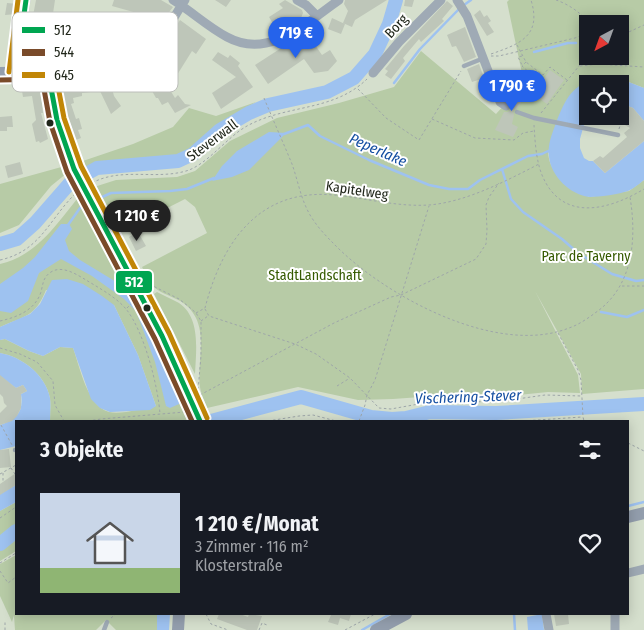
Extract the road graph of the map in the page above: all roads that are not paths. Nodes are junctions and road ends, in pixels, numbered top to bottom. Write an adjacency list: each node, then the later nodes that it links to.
1 (173, 0): 6 (street)
2 (297, 0): 7 (street)
3 (339, 0): 7 (street)
4 (440, 0): 10 (street, Borg)
5 (457, 0): 8 (street)
6 (183, 3): 7 (street)
7 (316, 16)
8 (484, 58): 9 (lane); 12 (street)
9 (464, 66)
10 (373, 73)
11 (52, 92): 15 (street)
12 (506, 106)
13 (517, 112): 14 (lane)
14 (618, 135)
15 (194, 407)
16 (644, 513): 17 (street)
17 (629, 517)
18 (644, 569): 19 (street)
19 (629, 573)
20 (178, 615): 26 (street)
21 (404, 615): 27 (street)
22 (546, 615): 28 (street)
23 (615, 615): 29 (street)
24 (107, 622): 25 (lane)
25 (104, 630)
26 (178, 630)
27 (376, 630)
28 (549, 630)
29 (615, 630)

